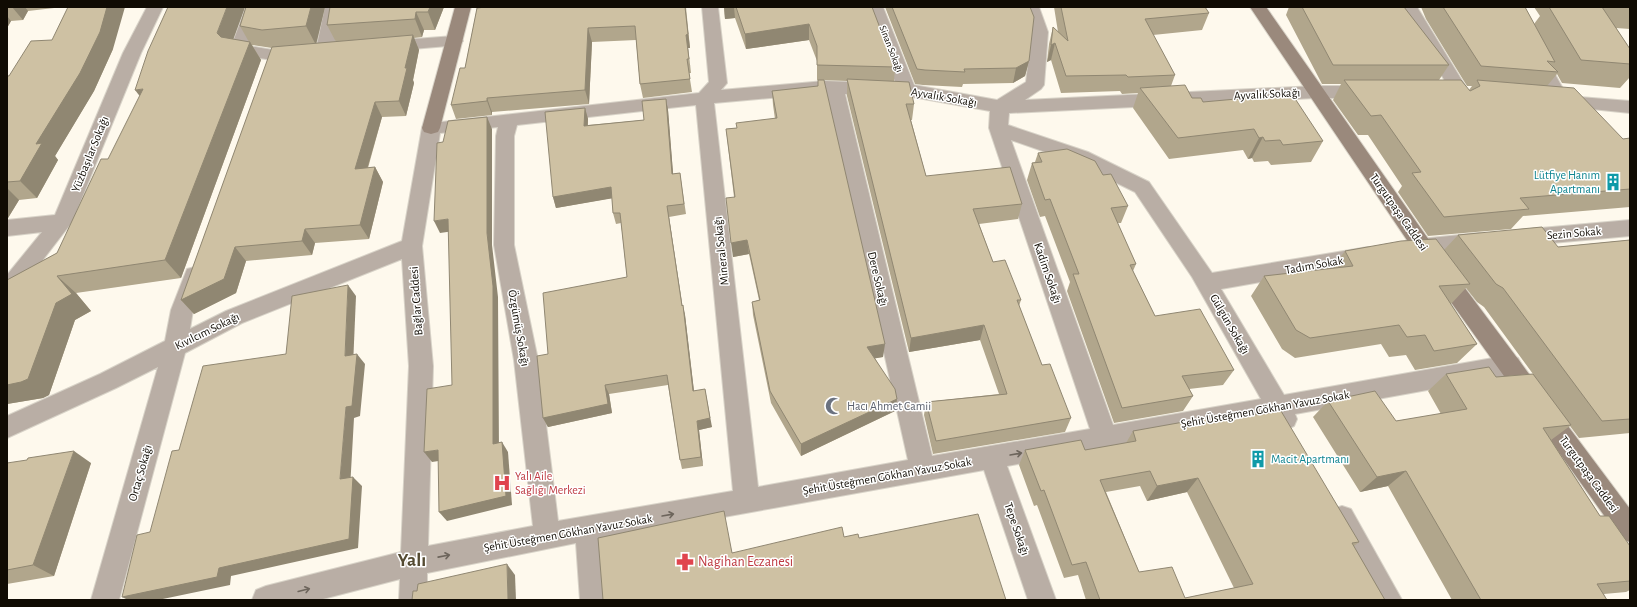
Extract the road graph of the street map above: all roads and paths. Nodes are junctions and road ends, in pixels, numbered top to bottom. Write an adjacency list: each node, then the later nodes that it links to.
1 (155, 7): 25 (street, Yüzbaşılar Sokağı)
2 (254, 7): 3 (street)
3 (333, 7)
4 (463, 7): 11 (street, Bağlar Caddesi)
5 (710, 7): 18 (street)
6 (875, 7): 14 (street, Sinan Sokağı)
7 (1031, 7): 22 (street)
8 (1258, 7): 15 (street, Turgutpaşa Caddesi)
9 (1409, 7): 17 (street)
10 (1510, 7): 20 (street)
11 (454, 41): 12 (street); 24 (street, Bağlar Caddesi)
12 (371, 47)
13 (834, 87): 14 (street, Ayvalık Sokağı); 18 (street, Ayvalık Sokağı); 40 (street, Dere Sokağı)
14 (907, 90): 22 (street, Ayvalık Sokağı)
15 (1316, 92): 16 (street, Ayvalık Sokağı); 22 (street, Ayvalık Sokağı); 29 (street, Turgutpaşa Caddesi)
16 (1388, 92)
17 (1459, 92)
18 (704, 98): 23 (street, Ayvalık Sokağı); 41 (street, Mineral Sokağı)
19 (1538, 99): 20 (street)
20 (1561, 101): 21 (street)
21 (1630, 107)
22 (999, 117): 31 (street, Gülgün Sokağı); 37 (street, Kadim Sokağı)
23 (509, 120): 24 (street, Ayvalık Sokağı); 45 (street, Özgümüş Sokağı)
24 (431, 128): 28 (street, Bağlar Caddesi)
25 (62, 222): 26 (street); 32 (street, Yüzbaşılar Sokağı)
26 (7, 228)
27 (1630, 228): 29 (street, Sezin Sokak)
28 (412, 246): 33 (street, Kıvılcım Sokağı); 46 (street, Bağlar Caddesi)
29 (1422, 246): 31 (street, Tadım Sokak); 34 (street, Turgutpaşa Caddesi)
30 (201, 258): 33 (street, Ortaç Sokağı)
31 (1206, 283): 35 (street, Gülgün Sokağı)
32 (7, 290)
33 (175, 347): 36 (street, Kıvılcım Sokağı); 47 (street, Ortaç Sokağı)
34 (1510, 365): 35 (street, Şehit Üsteğmen Gökhan Yavuz Sokak); 44 (street, Turgutpaşa Caddesi)
35 (1278, 407): 37 (street, Şehit Üsteğmen Gökhan Yavuz Sokak); 38 (street, Gülgün Sokağı)
36 (7, 427)
37 (1105, 438): 39 (street, Şehit Üsteğmen Gökhan Yavuz Sokak, one-way to 37)
38 (1296, 438)
39 (992, 458): 40 (street, Şehit Üsteğmen Gökhan Yavuz Sokak); 51 (street, Tepe Sokağı)
40 (923, 470): 41 (street, Şehit Üsteğmen Gökhan Yavuz Sokak)
41 (747, 501): 43 (street, Şehit Üsteğmen Gökhan Yavuz Sokak, one-way to 41)
42 (1334, 503): 52 (street)
43 (588, 529): 45 (street, Şehit Üsteğmen Gökhan Yavuz Sokak); 50 (street)
44 (1630, 530)
45 (547, 536): 46 (street, Şehit Üsteğmen Gökhan Yavuz Sokak, one-way to 45)
46 (415, 562): 48 (street, Şehit Üsteğmen Gökhan Yavuz Sokak, one-way to 46); 49 (street, Bağlar Caddesi)
47 (105, 600)
48 (266, 600)
49 (413, 600)
50 (594, 600)
51 (1042, 600)
52 (1388, 600)

